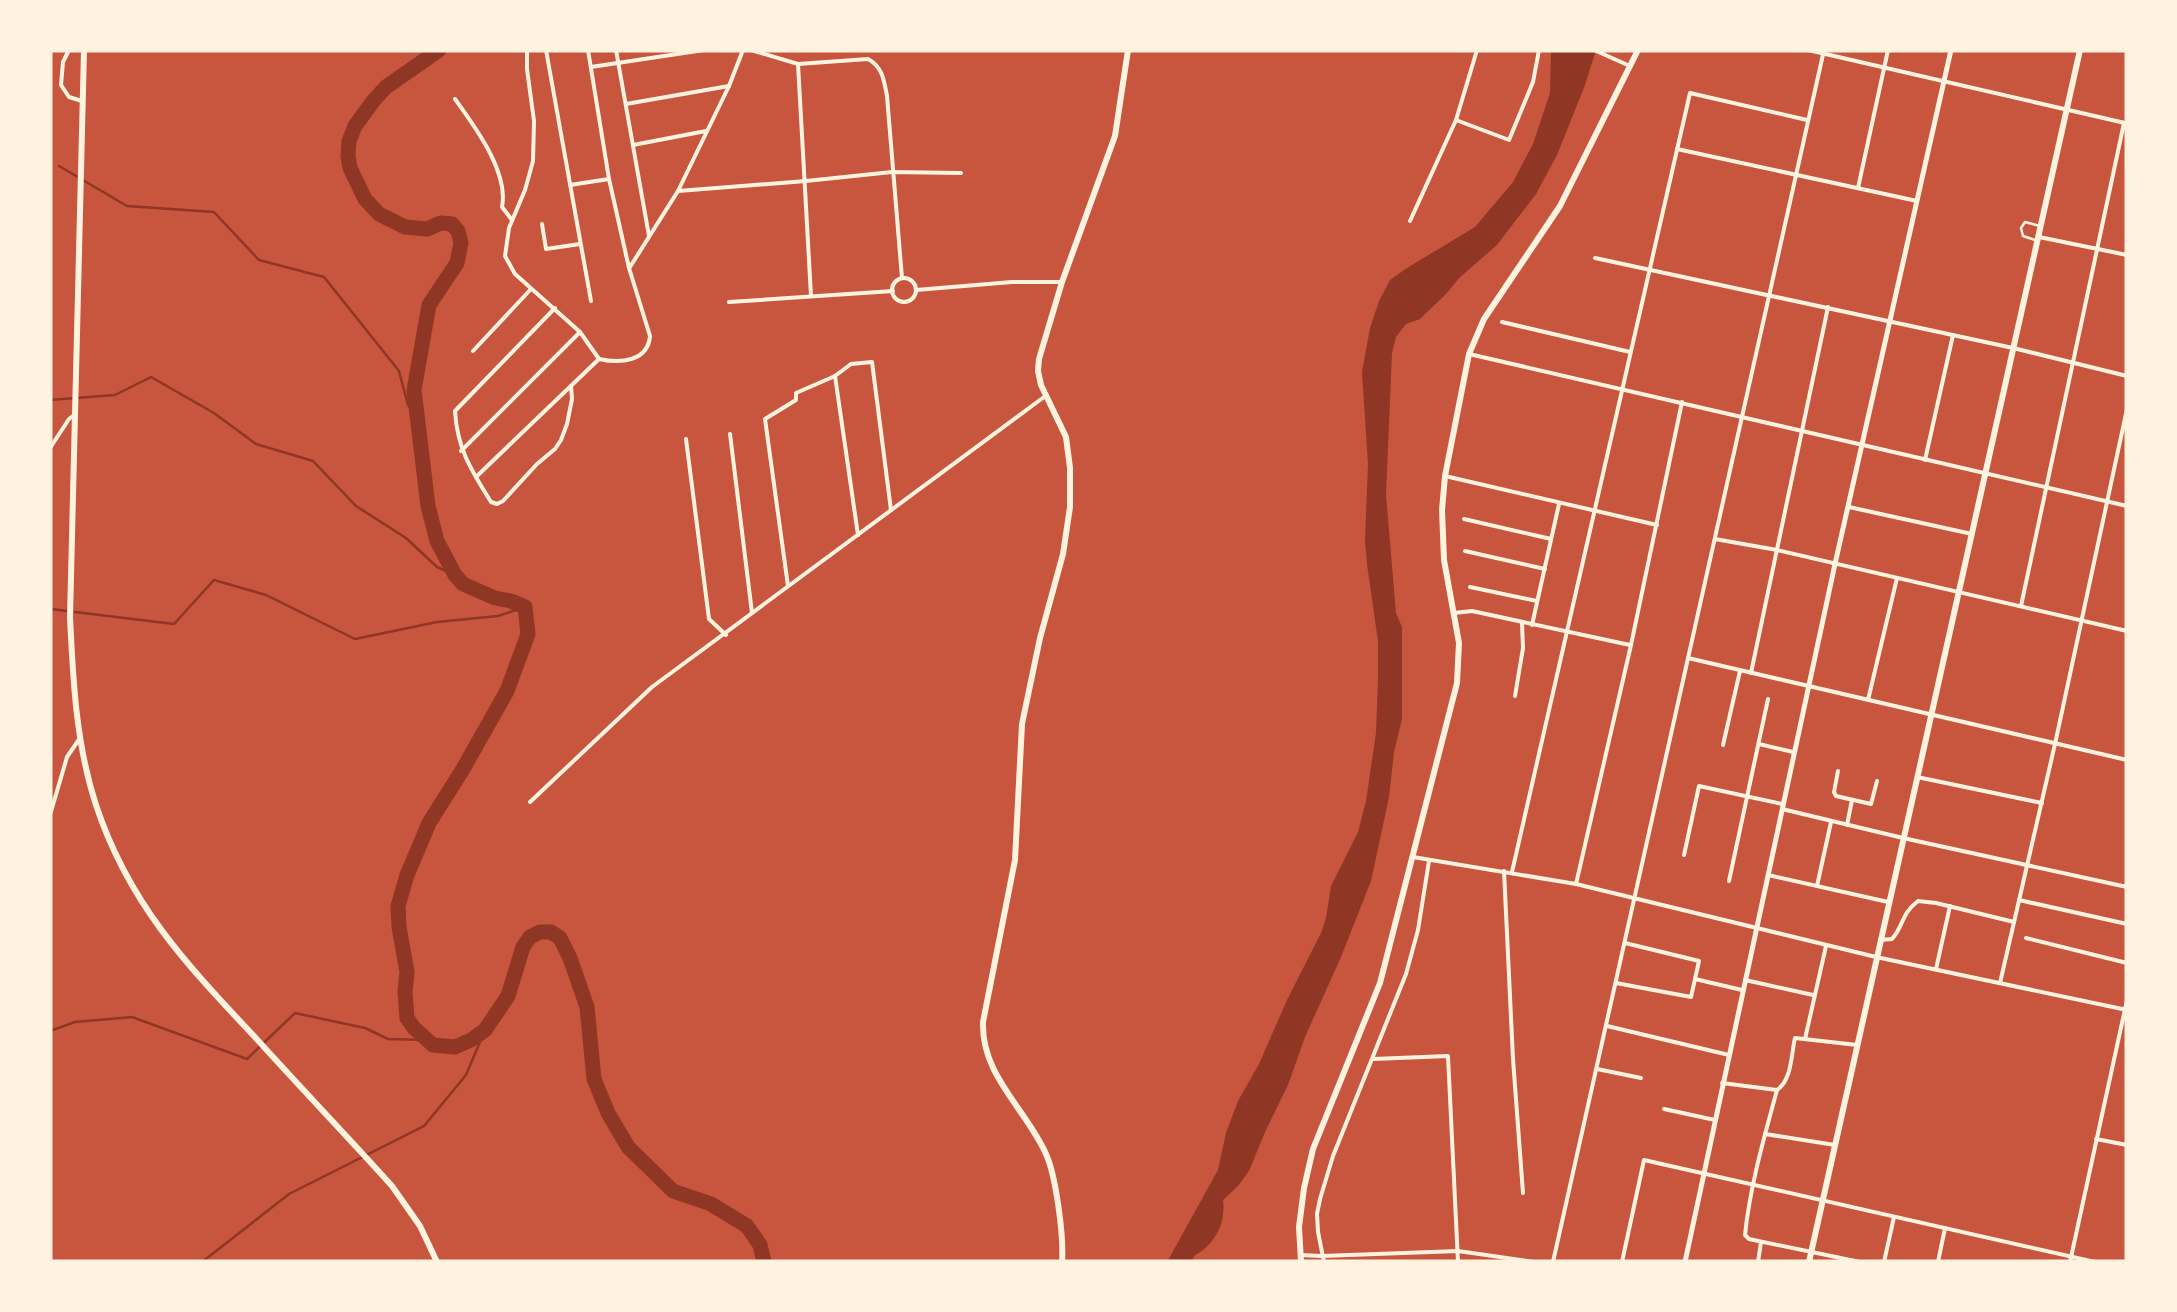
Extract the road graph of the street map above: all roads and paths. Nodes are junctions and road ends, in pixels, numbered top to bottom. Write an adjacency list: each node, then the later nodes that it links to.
1 (69, 50): 29 (street)
2 (84, 50): 29 (main road)
3 (527, 50): 47 (street)
4 (546, 50): 43 (street)
5 (588, 50): 24 (street)
6 (616, 50): 21 (street)
7 (700, 50): 20 (street)
8 (743, 50): 27 (street)
9 (751, 50): 22 (street)
10 (1128, 50): 60 (main road)
11 (1477, 50): 32 (street)
12 (1539, 50): 32 (street)
13 (1594, 50): 23 (street)
14 (1638, 50): 23 (main road)
15 (1808, 50): 19 (street)
16 (1888, 50): 25 (street)
17 (1951, 50): 26 (street)
18 (2080, 50): 31 (main road)
19 (1824, 52): 25 (street); 33 (street)
20 (659, 53): 21 (street)
21 (618, 63): 24 (street); 30 (street)
22 (798, 64): 38 (street); 42 (street)
23 (1630, 66): 77 (main road)
24 (591, 67): 41 (street)
25 (1884, 68): 26 (street); 44 (street)
26 (1944, 82): 31 (street); 46 (street)
27 (728, 86): 30 (street); 35 (street)
28 (455, 99): 47 (street)
29 (83, 101): 87 (main road)
30 (626, 104): 36 (street)
31 (2067, 111): 34 (street); 50 (main road)
32 (1456, 120): 48 (street)
33 (1809, 120): 37 (street); 40 (street)
34 (2126, 124): 54 (street)
35 (708, 130): 36 (street); 45 (street)
36 (633, 145): 51 (street)
37 (1676, 149): 40 (street); 58 (street)
38 (892, 172): 39 (street); 42 (street); 59 (street)
39 (961, 172)
40 (1796, 174): 44 (street); 64 (street)
41 (609, 179): 43 (street); 57 (street)
42 (806, 181): 45 (street); 65 (street)
43 (570, 185): 53 (street)
44 (1858, 188): 46 (street)
45 (678, 190): 51 (street)
46 (1917, 201): 70 (street)
47 (512, 220): 61 (street)
48 (1410, 221)
49 (542, 224): 53 (street)
50 (2042, 226): 52 (main road); 52 (lane)
51 (649, 236): 57 (street)
52 (2039, 239): 54 (street); 74 (main road)
53 (580, 244): 66 (street)
54 (2098, 250): 55 (street); 79 (street)
55 (2127, 254)
56 (1595, 258): 58 (street)
57 (629, 268): 78 (street)
58 (1649, 268): 64 (street); 76 (street)
59 (902, 278): 62 (street); 63 (street)
60 (1062, 282): 62 (street); 84 (main road)
61 (532, 288): 68 (street); 75 (street)
62 (916, 290): 63 (street)
63 (893, 291): 65 (street)
64 (1769, 295): 69 (street); 88 (street)
65 (812, 296): 67 (street)
66 (591, 301)
67 (729, 302)
68 (555, 308): 72 (street); 94 (street)
69 (1828, 308): 70 (street); 89 (street)
70 (1890, 321): 73 (street); 92 (street)
71 (1502, 322): 76 (street)
72 (580, 332): 78 (street); 94 (street)
73 (1953, 335): 74 (street); 95 (street)
74 (2014, 348): 79 (street); 96 (main road)
75 (473, 351)
76 (1630, 352): 83 (street)
77 (1469, 354): 83 (street); 97 (main road)
78 (599, 359): 82 (street)
79 (2074, 362): 81 (street); 99 (street)
80 (835, 376): 104 (street); 109 (street); 117 (street)
81 (2127, 376)
82 (570, 386): 98 (street); 98 (street)
83 (1622, 390): 85 (street); 105 (street)
84 (1046, 396): 104 (street); 218 (main road)
85 (1682, 402): 88 (street); 107 (street)
86 (2127, 409): 100 (street)
87 (74, 415): 93 (street); 139 (main road)
88 (1743, 417): 89 (street); 111 (street)
89 (1802, 432): 92 (street); 112 (street)
90 (730, 434): 122 (street)
91 (686, 439): 129 (street)
92 (1862, 445): 95 (street); 103 (street)
93 (50, 448)
94 (462, 451): 98 (street)
95 (1925, 460): 96 (street)
96 (1986, 474): 99 (street); 108 (main road)
97 (1445, 476): 101 (street); 123 (main road)
98 (476, 477)
99 (2047, 487): 100 (street); 121 (street)
100 (2107, 501): 102 (street); 124 (street)
101 (1559, 504): 105 (street); 110 (street)
102 (2127, 506)
103 (1849, 507): 108 (street); 114 (street)
104 (892, 510): 109 (street)
105 (1594, 512): 107 (street); 128 (street)
106 (1464, 519): 110 (street)
107 (1658, 526): 130 (street)
108 (1972, 534): 119 (main road)
109 (858, 535): 117 (street)
110 (1552, 539): 115 (street)
111 (1715, 539): 112 (street); 131 (street)
112 (1777, 550): 114 (street); 133 (street)
113 (1464, 551): 115 (street)
114 (1835, 564): 116 (street); 134 (street)
115 (1545, 569): 120 (street)
116 (1897, 578): 119 (street); 137 (street)
117 (788, 587): 122 (street)
118 (1470, 587): 120 (street)
119 (1959, 592): 121 (street); 138 (main road)
120 (1537, 601): 126 (street)
121 (2020, 606): 124 (street)
122 (752, 614): 129 (street)
123 (1454, 614): 125 (street); 158 (main road)
124 (2082, 620): 127 (street); 141 (street)
125 (1522, 623): 126 (street); 135 (street)
126 (1532, 625): 128 (street)
127 (2127, 631)
128 (1566, 632): 130 (street); 162 (street)
129 (726, 635): 150 (street)
130 (1631, 645): 165 (street)
131 (1688, 658): 132 (street); 168 (street)
132 (1740, 671): 133 (street); 142 (street)
133 (1751, 673): 134 (street)
134 (1809, 687): 137 (street); 143 (street)
135 (1515, 696)
136 (1768, 700): 140 (street)
137 (1868, 701): 138 (street)
138 (1931, 716): 141 (street); 146 (main road)
139 (80, 738): 153 (street); 217 (main road)
140 (1759, 744): 143 (street); 148 (street)
141 (2055, 744): 144 (street); 151 (street)
142 (1723, 745)
143 (1794, 753): 152 (street)
144 (2127, 760)
145 (1838, 770): 149 (street)
146 (1917, 777): 151 (street); 156 (main road)
147 (1876, 782): 149 (street)
148 (1747, 796): 152 (street); 157 (street); 164 (street)
149 (1852, 800): 155 (street)
150 (530, 802)
151 (2042, 803): 160 (street)
152 (1783, 806): 154 (street); 163 (street)
153 (50, 815)
154 (1832, 821): 155 (street); 166 (street)
155 (1847, 824): 156 (street)
156 (1903, 838): 160 (street); 170 (main road)
157 (1684, 855)
158 (1412, 857): 159 (street); 214 (main road)
159 (1430, 860): 161 (street); 194 (street)
160 (2028, 865): 167 (street); 169 (street)
161 (1504, 871): 162 (street); 207 (street)
162 (1512, 872): 165 (street)
163 (1768, 875): 166 (street); 174 (street)
164 (1729, 881)
165 (1576, 884): 168 (street)
166 (1816, 886): 170 (street)
167 (2127, 887)
168 (1635, 899): 174 (street); 177 (street)
169 (2020, 900): 172 (street); 173 (street)
170 (1888, 902): 176 (main road)
171 (1950, 906): 172 (street); 176 (street); 181 (street)
172 (2014, 922): 185 (street)
173 (2127, 924)
174 (1756, 928): 178 (street); 183 (street)
175 (2026, 938): 180 (street)
176 (1880, 940): 179 (main road)
177 (1625, 943): 182 (street); 184 (street)
178 (1826, 944): 179 (street); 187 (street)
179 (1876, 956): 181 (street); 192 (main road)
180 (2127, 963)
181 (1936, 969): 185 (street)
182 (1695, 979): 184 (street); 186 (street)
183 (1745, 980): 186 (street); 187 (street)
184 (1616, 983): 190 (street)
185 (2000, 983): 189 (street)
186 (1742, 990): 193 (street)
187 (1814, 996): 191 (street)
188 (2127, 1000): 189 (street)
189 (2126, 1010): 202 (street)
190 (1607, 1026): 193 (street); 195 (street)
191 (1805, 1038): 192 (street); 198 (street)
192 (1857, 1045): 203 (main road)
193 (1729, 1055): 197 (street)
194 (1373, 1059): 212 (street); 215 (street)
195 (1598, 1069): 196 (street); 221 (street)
196 (1641, 1078)
197 (1722, 1083): 198 (street); 200 (street)
198 (1777, 1090): 201 (street)
199 (1664, 1109): 200 (street)
200 (1715, 1120): 205 (street)
201 (1766, 1134): 203 (street); 206 (street)
202 (2096, 1139): 204 (street); 216 (street)
203 (1835, 1145): 208 (main road)
204 (2127, 1145)
205 (1703, 1172): 206 (street); 222 (street); 223 (street)
206 (1753, 1184): 208 (street); 211 (street)
207 (1522, 1193)
208 (1823, 1200): 209 (street); 213 (main road)
209 (1894, 1217): 210 (street); 227 (street)
210 (1945, 1228): 216 (street); 228 (street)
211 (1762, 1241): 213 (street); 224 (street)
212 (1458, 1250): 215 (street); 219 (street); 220 (street)
213 (1812, 1252): 225 (main road); 226 (street)
214 (1301, 1258): 215 (street)
215 (1323, 1259)
216 (2070, 1259): 229 (street)
217 (438, 1262)
218 (1062, 1262)
219 (1458, 1262)
220 (1534, 1262)
221 (1554, 1262)
222 (1622, 1262)
223 (1685, 1262)
224 (1758, 1262)
225 (1810, 1262)
226 (1860, 1262)
227 (1884, 1262)
228 (1938, 1262)
229 (2094, 1262)

